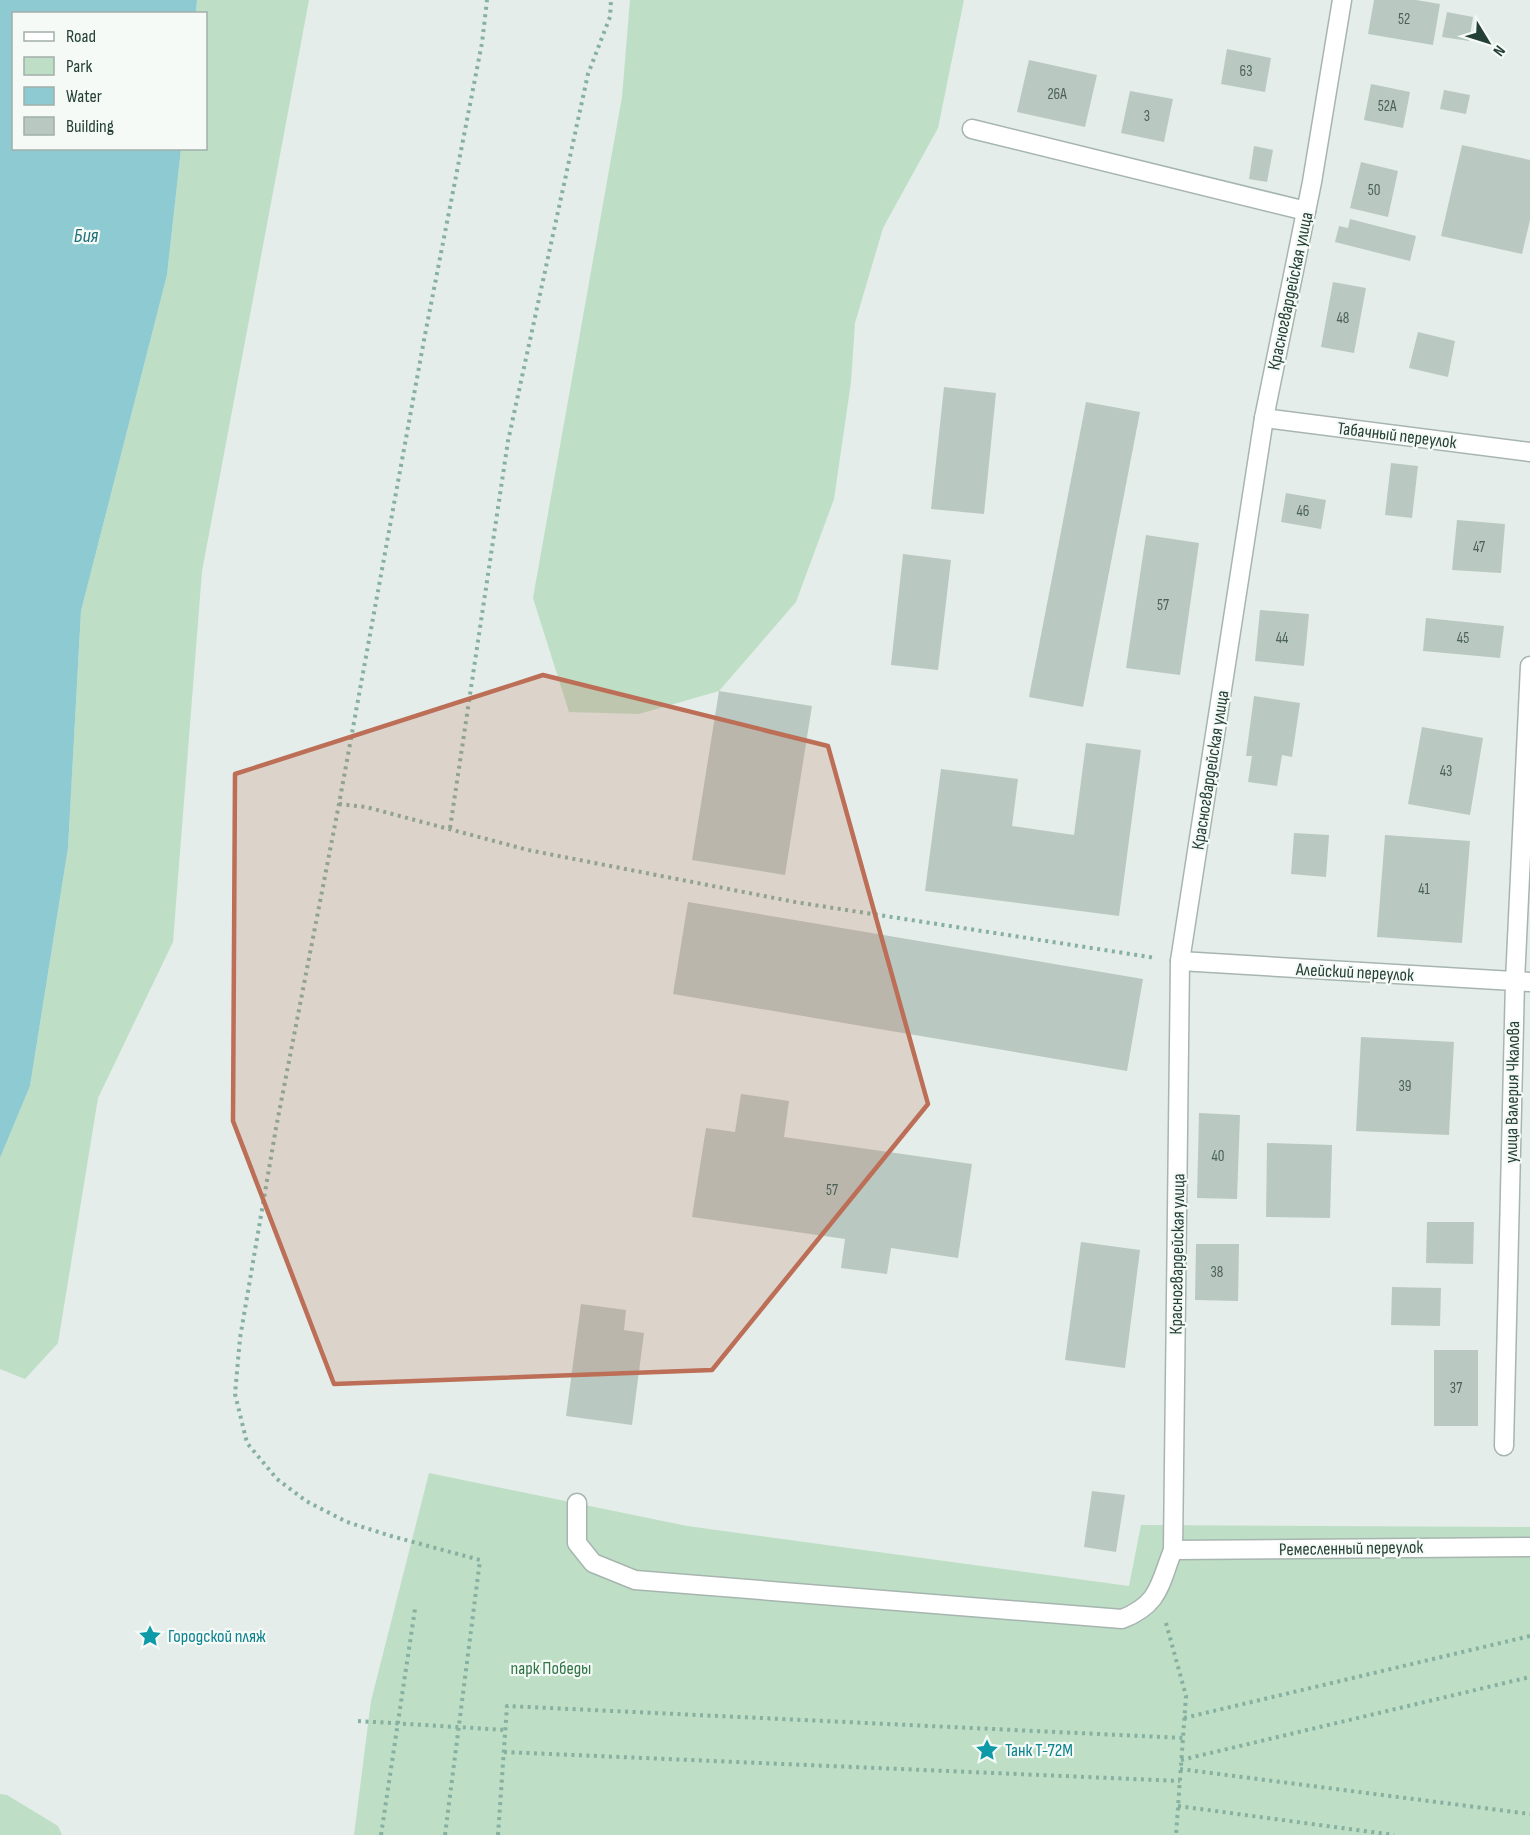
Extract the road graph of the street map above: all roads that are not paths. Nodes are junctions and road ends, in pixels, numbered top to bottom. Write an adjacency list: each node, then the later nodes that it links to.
1 (1342, 0): 3 (street, Красногвардейская улица)
2 (972, 129): 3 (street)
3 (1306, 211): 4 (street, Красногвардейская улица)
4 (1264, 418): 5 (street, Табачный переулок); 7 (street, Красногвардейская улица)
5 (1530, 452)
6 (1530, 666): 8 (street, улица Валерия Чкалова)
7 (1180, 961): 8 (street, Алейский переулок); 12 (street, Красногвардейская улица)
8 (1522, 981): 9 (street, улица Валерия Чкалова)
9 (1504, 1446)
10 (577, 1503): 12 (street)
11 (1530, 1547): 12 (street, Ремесленный переулок)
12 (1173, 1550)

